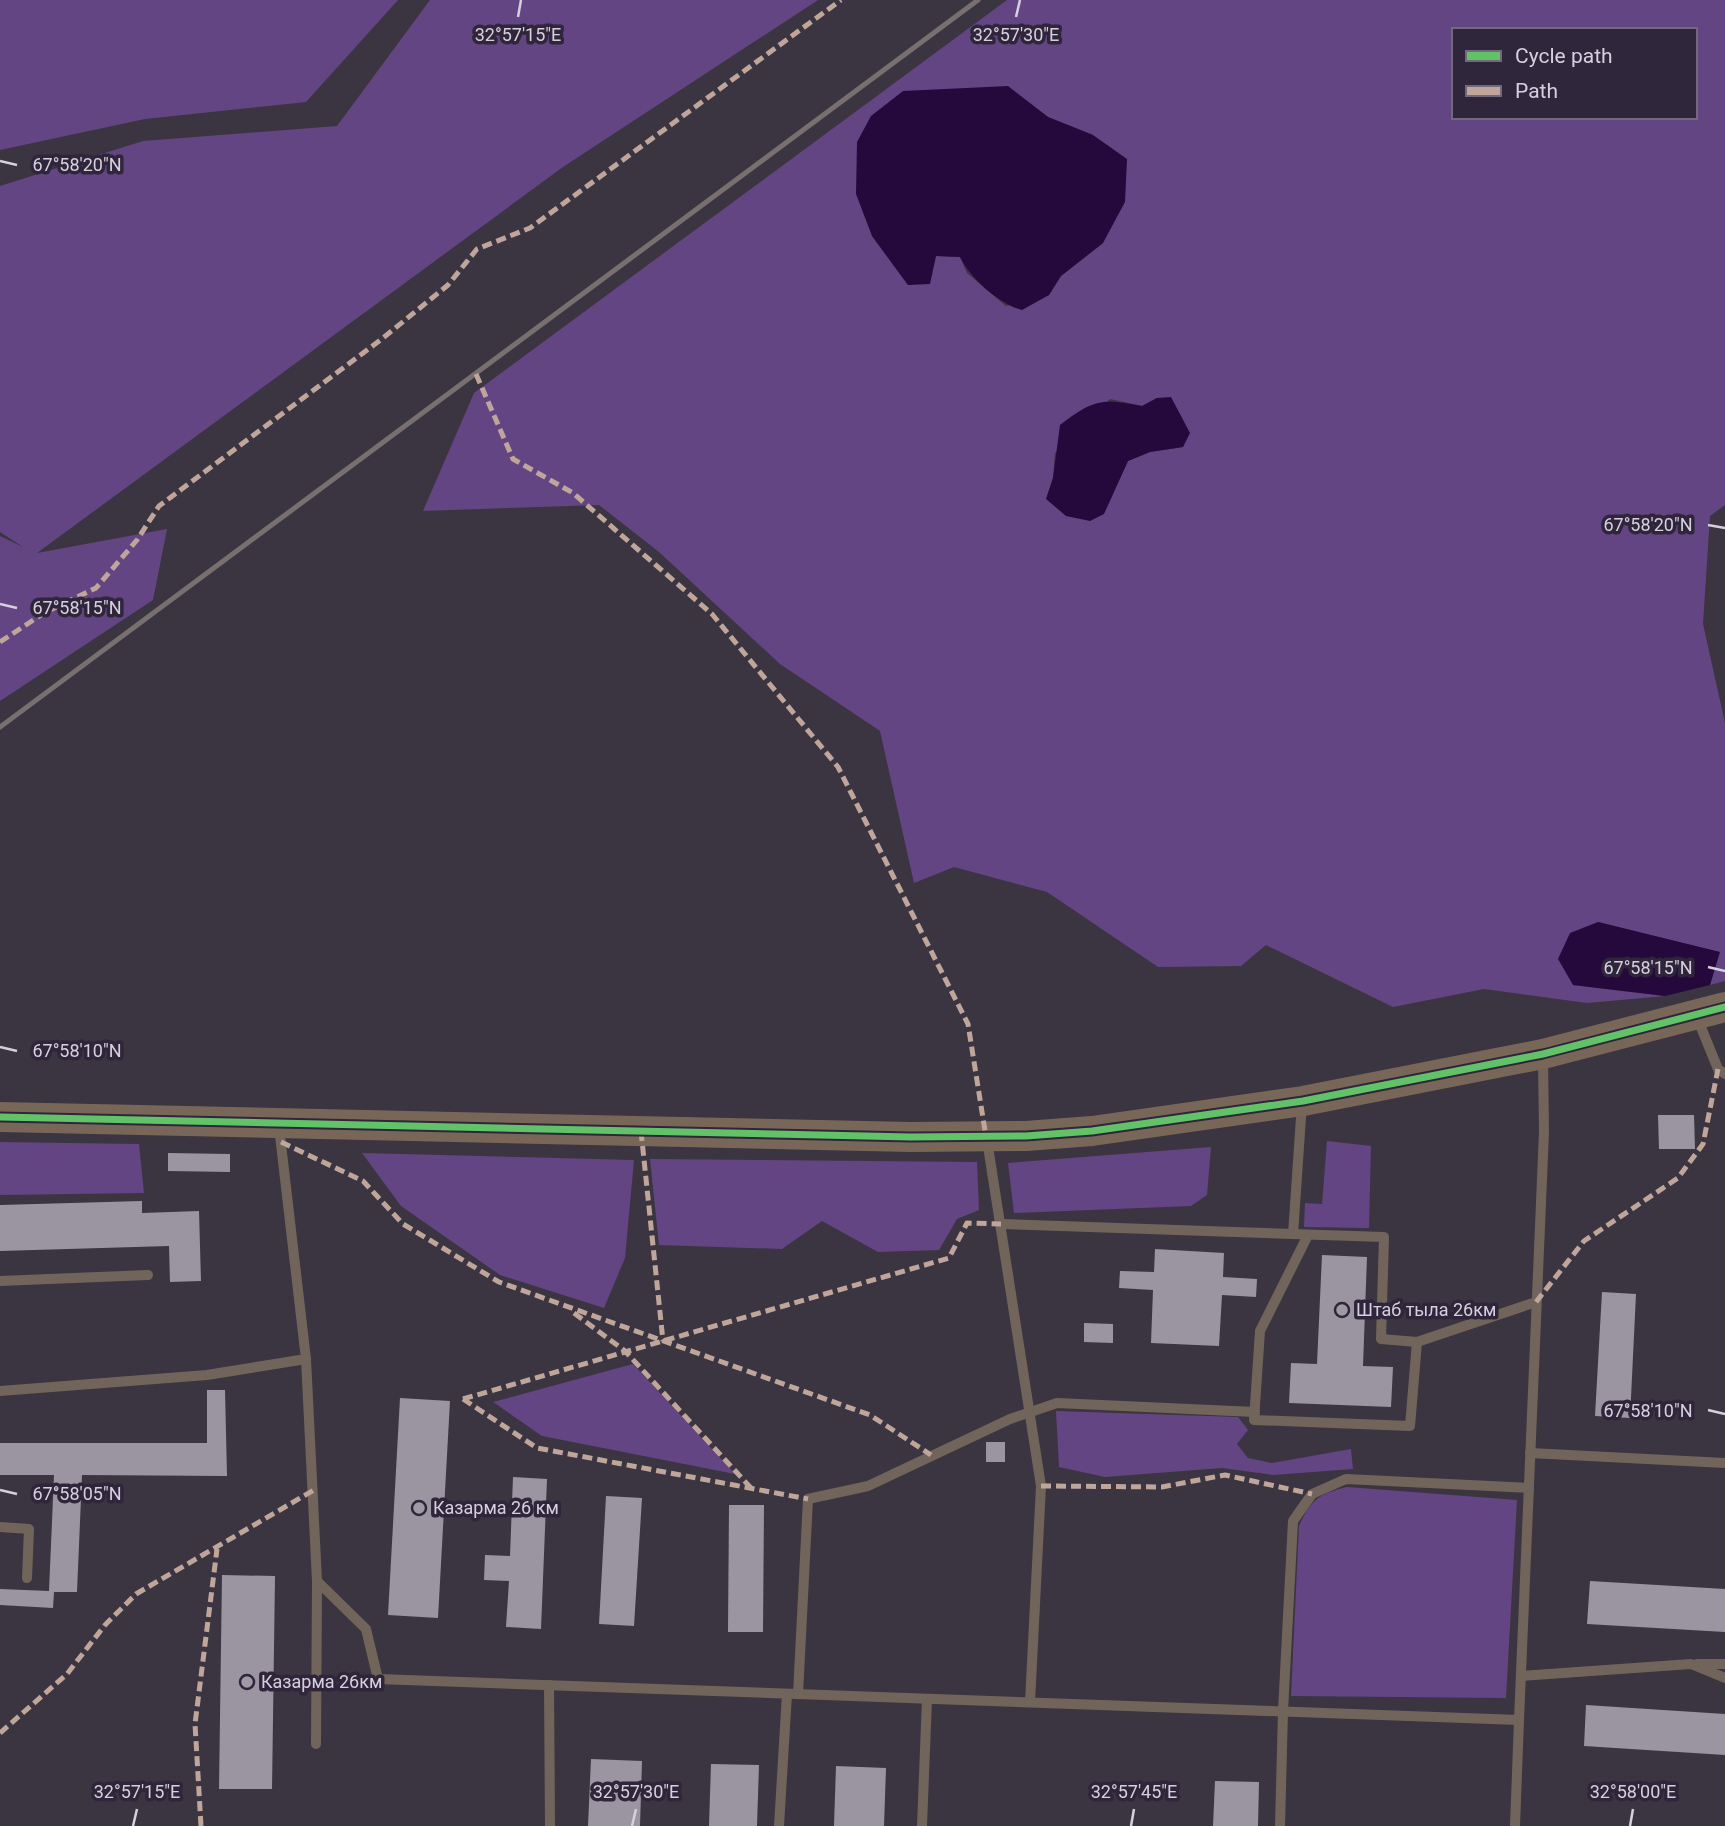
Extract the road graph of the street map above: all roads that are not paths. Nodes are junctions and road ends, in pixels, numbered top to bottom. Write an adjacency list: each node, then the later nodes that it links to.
1 (1725, 1007): 2 (street)
2 (1696, 1015): 3 (street); 4 (lane)
3 (1543, 1054): 5 (street); 14 (lane)
4 (1725, 1074)
5 (1303, 1101): 8 (street); 10 (lane)
6 (0, 1117): 7 (street)
7 (279, 1122): 8 (street); 16 (lane)
8 (986, 1137): 9 (lane)
9 (1001, 1224): 10 (lane); 18 (lane)
10 (1293, 1234): 11 (lane)
11 (1308, 1235): 15 (lane); 19 (lane)
12 (148, 1276): 13 (lane)
13 (0, 1281)
14 (1536, 1302): 15 (lane); 20 (lane)
15 (1417, 1342): 19 (lane)
16 (306, 1359): 17 (lane); 25 (lane)
17 (0, 1391)
18 (1028, 1412): 19 (lane); 31 (lane); 33 (lane)
19 (1255, 1412)
20 (1530, 1453): 21 (lane); 22 (lane)
21 (1725, 1463)
22 (1529, 1488): 28 (lane); 34 (lane)
23 (0, 1527): 24 (lane)
24 (27, 1577)
25 (317, 1581): 30 (lane); 36 (lane)
26 (1691, 1664): 27 (lane); 28 (lane); 29 (lane)
27 (1725, 1664)
28 (1521, 1676): 35 (lane)
29 (1725, 1678)
30 (549, 1685): 31 (lane); 37 (lane)
31 (793, 1694): 32 (lane); 38 (lane)
32 (927, 1699): 33 (lane); 39 (lane)
33 (1030, 1702): 34 (lane)
34 (1283, 1711): 35 (lane); 40 (lane)
35 (1519, 1720): 41 (lane)
36 (316, 1744)
37 (550, 1826)
38 (779, 1826)
39 (922, 1826)
40 (1280, 1826)
41 (1515, 1826)

